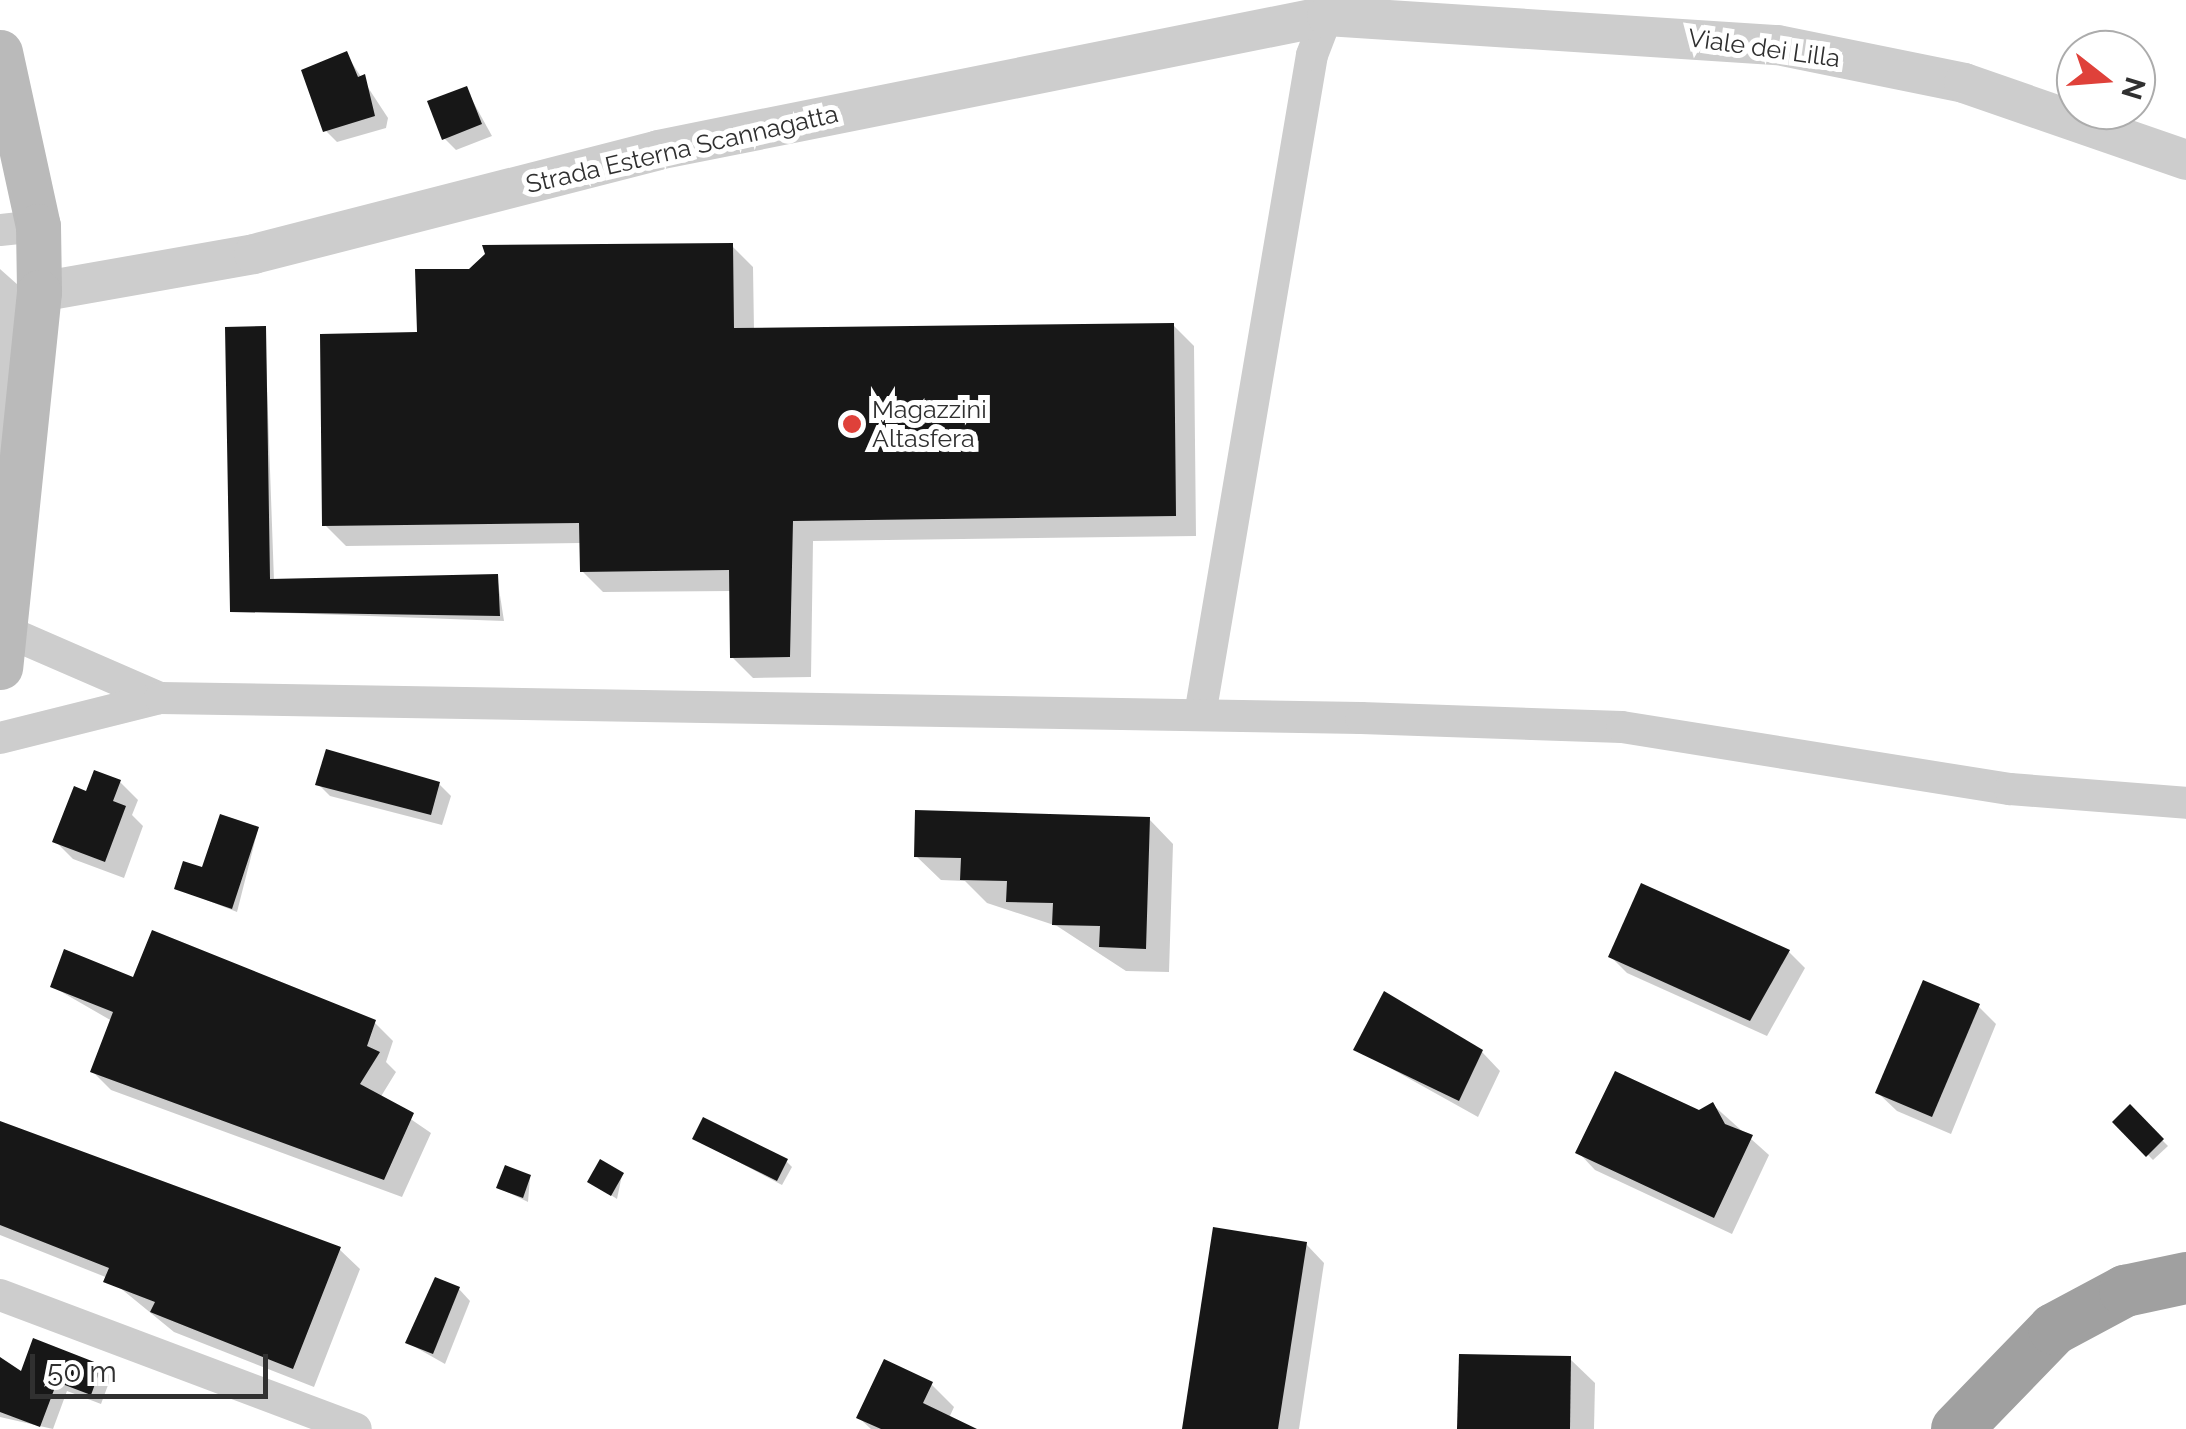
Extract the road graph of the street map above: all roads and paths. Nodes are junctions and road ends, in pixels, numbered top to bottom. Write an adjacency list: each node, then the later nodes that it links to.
1 (1400, 8): 2 (street, Viale dei Lilla); 4 (street, Viale dei Lilla)
2 (1327, 16): 6 (street, Strada Esterna Scannagatta); 9 (street)
3 (0, 52): 5 (main road)
4 (2186, 160)
5 (19, 228): 6 (main road)
6 (39, 292): 7 (main road)
7 (4, 649): 8 (street)
8 (160, 698): 9 (street); 10 (street)
9 (1200, 715): 11 (street)
10 (0, 738)
11 (2186, 802)
12 (2186, 1278): 15 (highway)
13 (0, 1295): 14 (street)
14 (356, 1429)
15 (1957, 1429)

